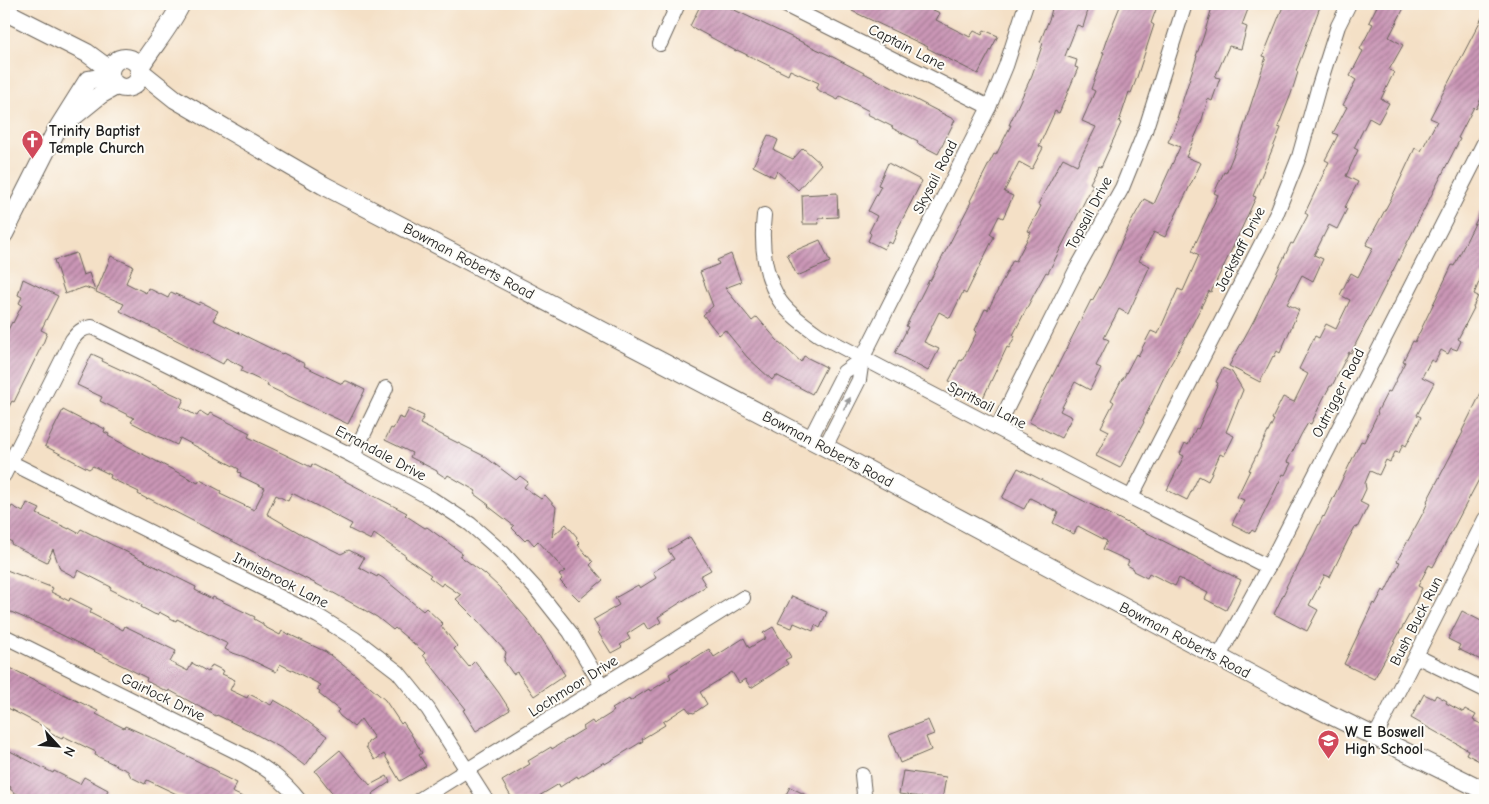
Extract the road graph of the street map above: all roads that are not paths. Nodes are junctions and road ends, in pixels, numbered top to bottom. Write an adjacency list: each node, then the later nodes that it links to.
1 (181, 4): 9 (street)
2 (678, 4): 8 (street)
3 (783, 4): 10 (street, Captain Lane)
4 (1026, 4): 10 (street, Skysail Road)
5 (1186, 4): 16 (street, Topsail Drive)
6 (1349, 4): 21 (street, Jackstaff Drive)
7 (4, 11): 9 (street, Bowman Roberts Road)
8 (660, 44)
9 (124, 72): 13 (street); 17 (street, Bowman Roberts Road)
10 (989, 107): 14 (street, Skysail Road)
11 (1485, 141): 23 (street, Outrigger Road)
12 (764, 215): 14 (street, Spritsail Lane)
13 (4, 234)
14 (862, 359): 16 (street, Spritsail Lane); 17 (street, Skysail Road)
15 (386, 388): 18 (street)
16 (997, 428): 21 (street, Spritsail Lane)
17 (817, 443): 27 (street, Bowman Roberts Road)
18 (353, 456): 19 (street, Errandale Drive); 28 (street, Errandale Drive)
19 (7, 461): 20 (street); 31 (street, Innisbrook Lane)
20 (4, 475)
21 (1131, 497): 23 (street, Spritsail Lane)
22 (1485, 519): 26 (street, Bush Buck Run)
23 (1268, 567): 27 (street, Outrigger Road)
24 (743, 598): 28 (street, Lochmoor Drive)
25 (4, 636): 34 (street, Gairlock Drive)
26 (1416, 656): 29 (street); 30 (street, Bush Buck Run)
27 (1218, 658): 30 (street, Bowman Roberts Road)
28 (602, 686): 31 (street, Lochmoor Drive)
29 (1485, 690)
30 (1375, 737): 33 (street, Bowman Roberts Road)
31 (468, 771): 35 (street, Lochmoor Drive); 36 (street, Innisbrook Lane)
32 (862, 776): 37 (street)
33 (1485, 791)
34 (299, 800)
35 (419, 800)
36 (486, 800)
37 (862, 800)

